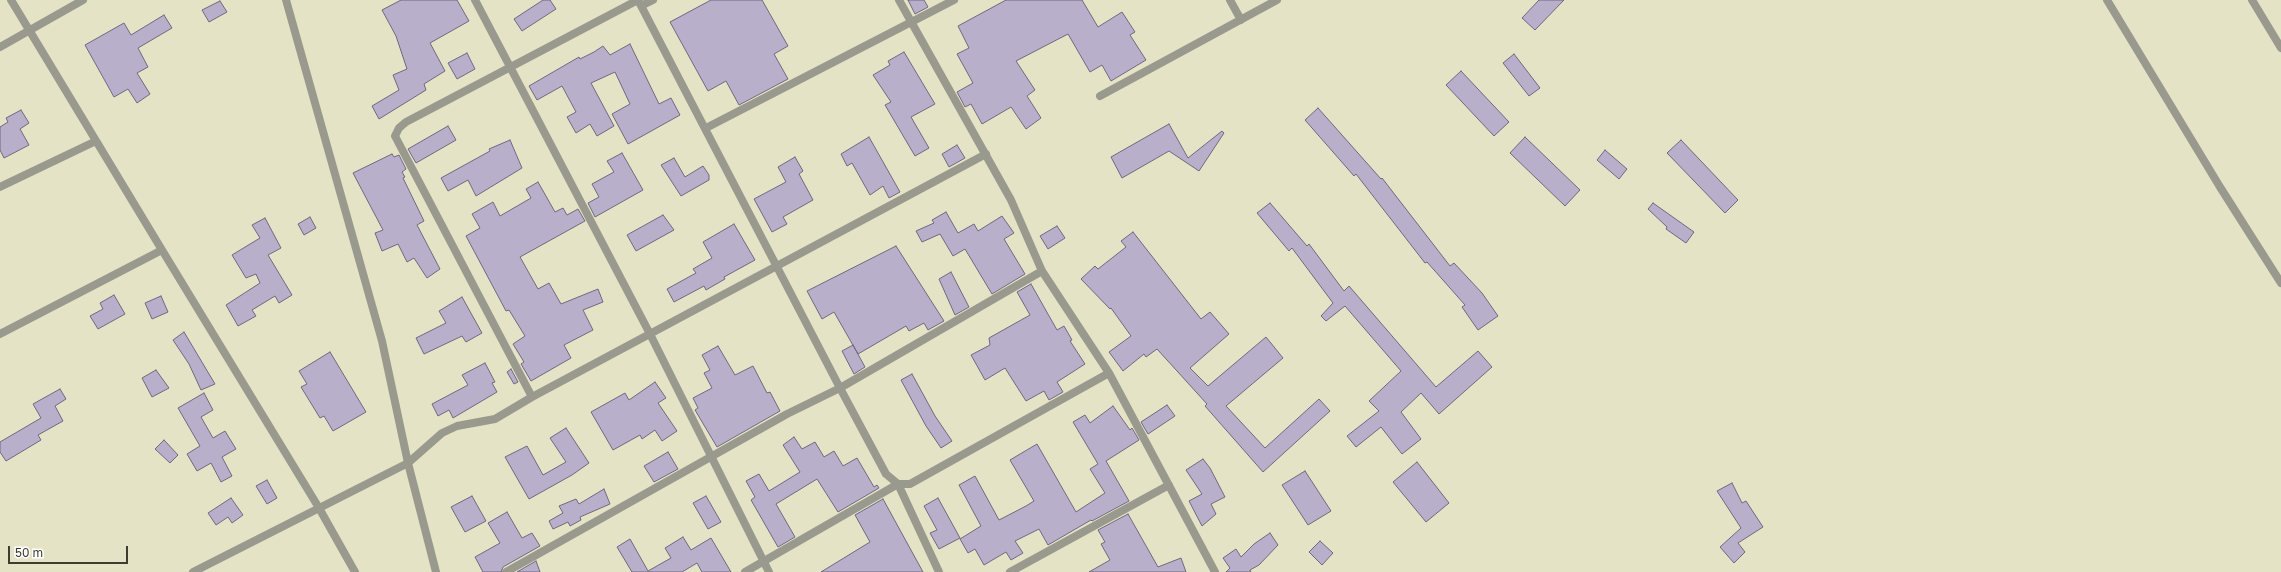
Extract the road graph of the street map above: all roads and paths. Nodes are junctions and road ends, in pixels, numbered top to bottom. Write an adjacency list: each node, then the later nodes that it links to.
1 (11, 0): 15 (street)
2 (84, 0): 15 (street)
3 (286, 0): 34 (street)
4 (475, 0): 18 (street)
5 (653, 0): 12 (street)
6 (899, 0): 14 (street)
7 (954, 0): 14 (street)
8 (1230, 0): 13 (street)
9 (1277, 0): 13 (street)
10 (2107, 0): 27 (street)
11 (2252, 0): 17 (street)
12 (639, 2): 18 (street); 20 (street)
13 (1241, 20): 19 (street)
14 (911, 22): 20 (street); 22 (street)
15 (30, 30): 16 (street); 21 (street)
16 (0, 47)
17 (2281, 48)
18 (510, 66): 29 (street); 32 (street)
19 (1100, 96)
20 (706, 128): 25 (street)
21 (96, 141): 23 (street); 24 (street)
22 (986, 154): 25 (street); 26 (street)
23 (0, 188)
24 (162, 250): 28 (street); 37 (street)
25 (776, 267): 29 (street); 31 (street)
26 (1042, 271): 30 (street); 31 (street)
27 (2281, 283)
28 (0, 334)
29 (650, 334): 32 (street); 33 (street)
30 (1110, 373): 35 (street); 36 (street)
31 (840, 388): 33 (street); 35 (street)
32 (532, 397): 34 (street)
33 (713, 456): 38 (street); 42 (street)
34 (408, 463): 37 (street); 41 (street)
35 (898, 484): 38 (street); 45 (street)
36 (1169, 485): 46 (street); 47 (street)
37 (319, 508): 39 (street); 40 (street)
38 (763, 562): 43 (street); 44 (street)
39 (193, 572)
40 (354, 572)
41 (436, 572)
42 (506, 572)
43 (745, 572)
44 (769, 572)
45 (939, 572)
46 (1010, 572)
47 (1215, 572)

